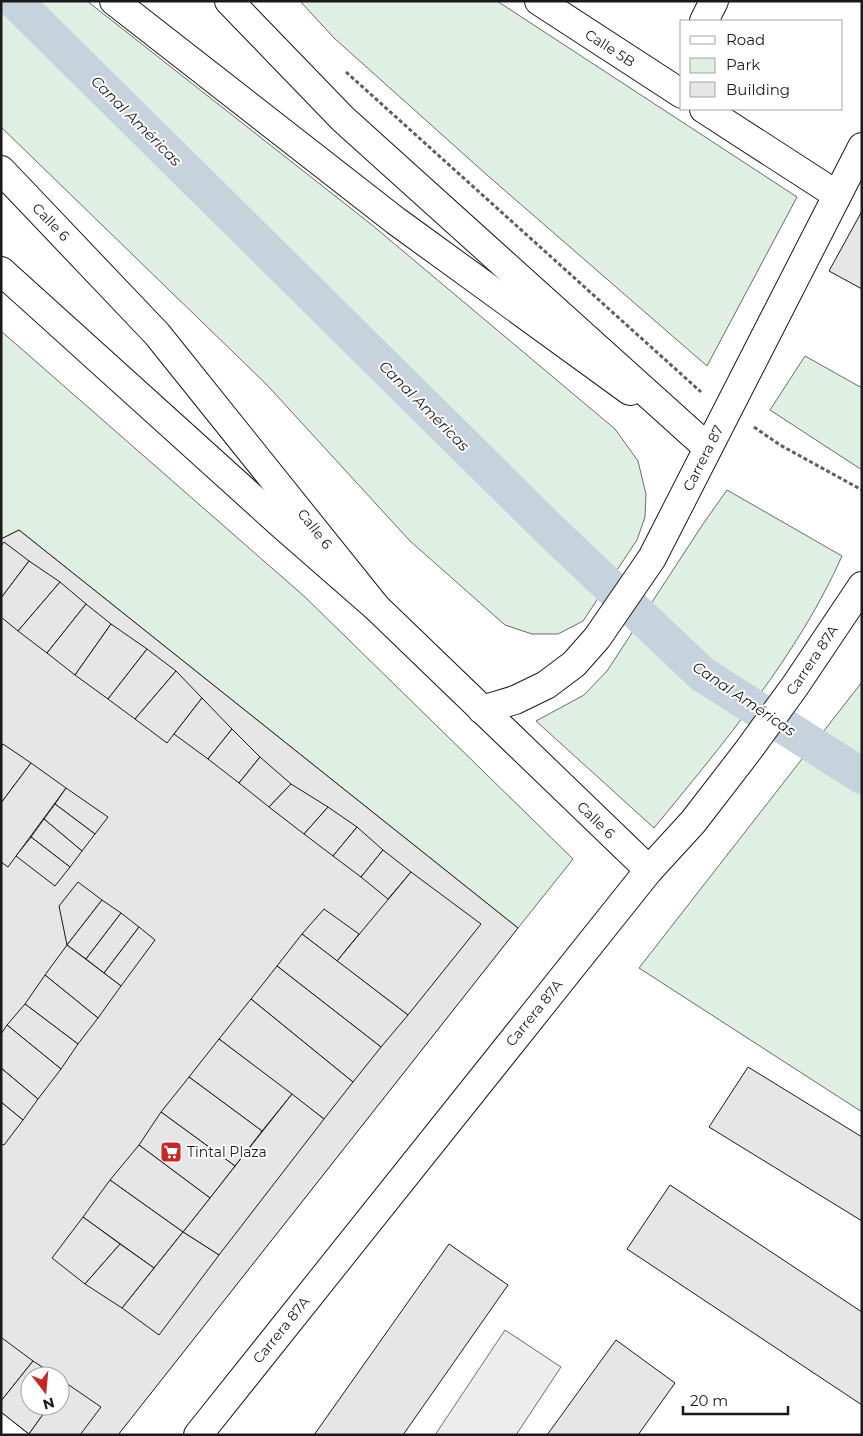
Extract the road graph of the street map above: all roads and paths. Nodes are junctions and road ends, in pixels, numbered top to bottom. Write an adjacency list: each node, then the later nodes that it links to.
1 (114, 1): 14 (street)
2 (229, 1): 14 (street)
3 (538, 1): 7 (street, Calle 5B)
4 (714, 1): 5 (street)
5 (704, 20)
6 (340, 66): 13 (path)
7 (678, 83)
8 (706, 110): 11 (street)
9 (862, 147): 11 (street, Carrera 87)
10 (1, 170): 17 (street, Calle 6)
11 (837, 195): 13 (street, Carrera 87)
12 (1, 270): 17 (street)
13 (728, 410): 14 (street, Carrera 87); 15 (path)
14 (708, 448): 18 (street, Carrera 87)
15 (862, 490)
16 (862, 586): 19 (street, Carrera 87A)
17 (376, 607): 18 (street, Calle 6)
18 (482, 710): 19 (street, Calle 6)
19 (649, 870): 20 (street, Carrera 87A)
20 (198, 1435)

